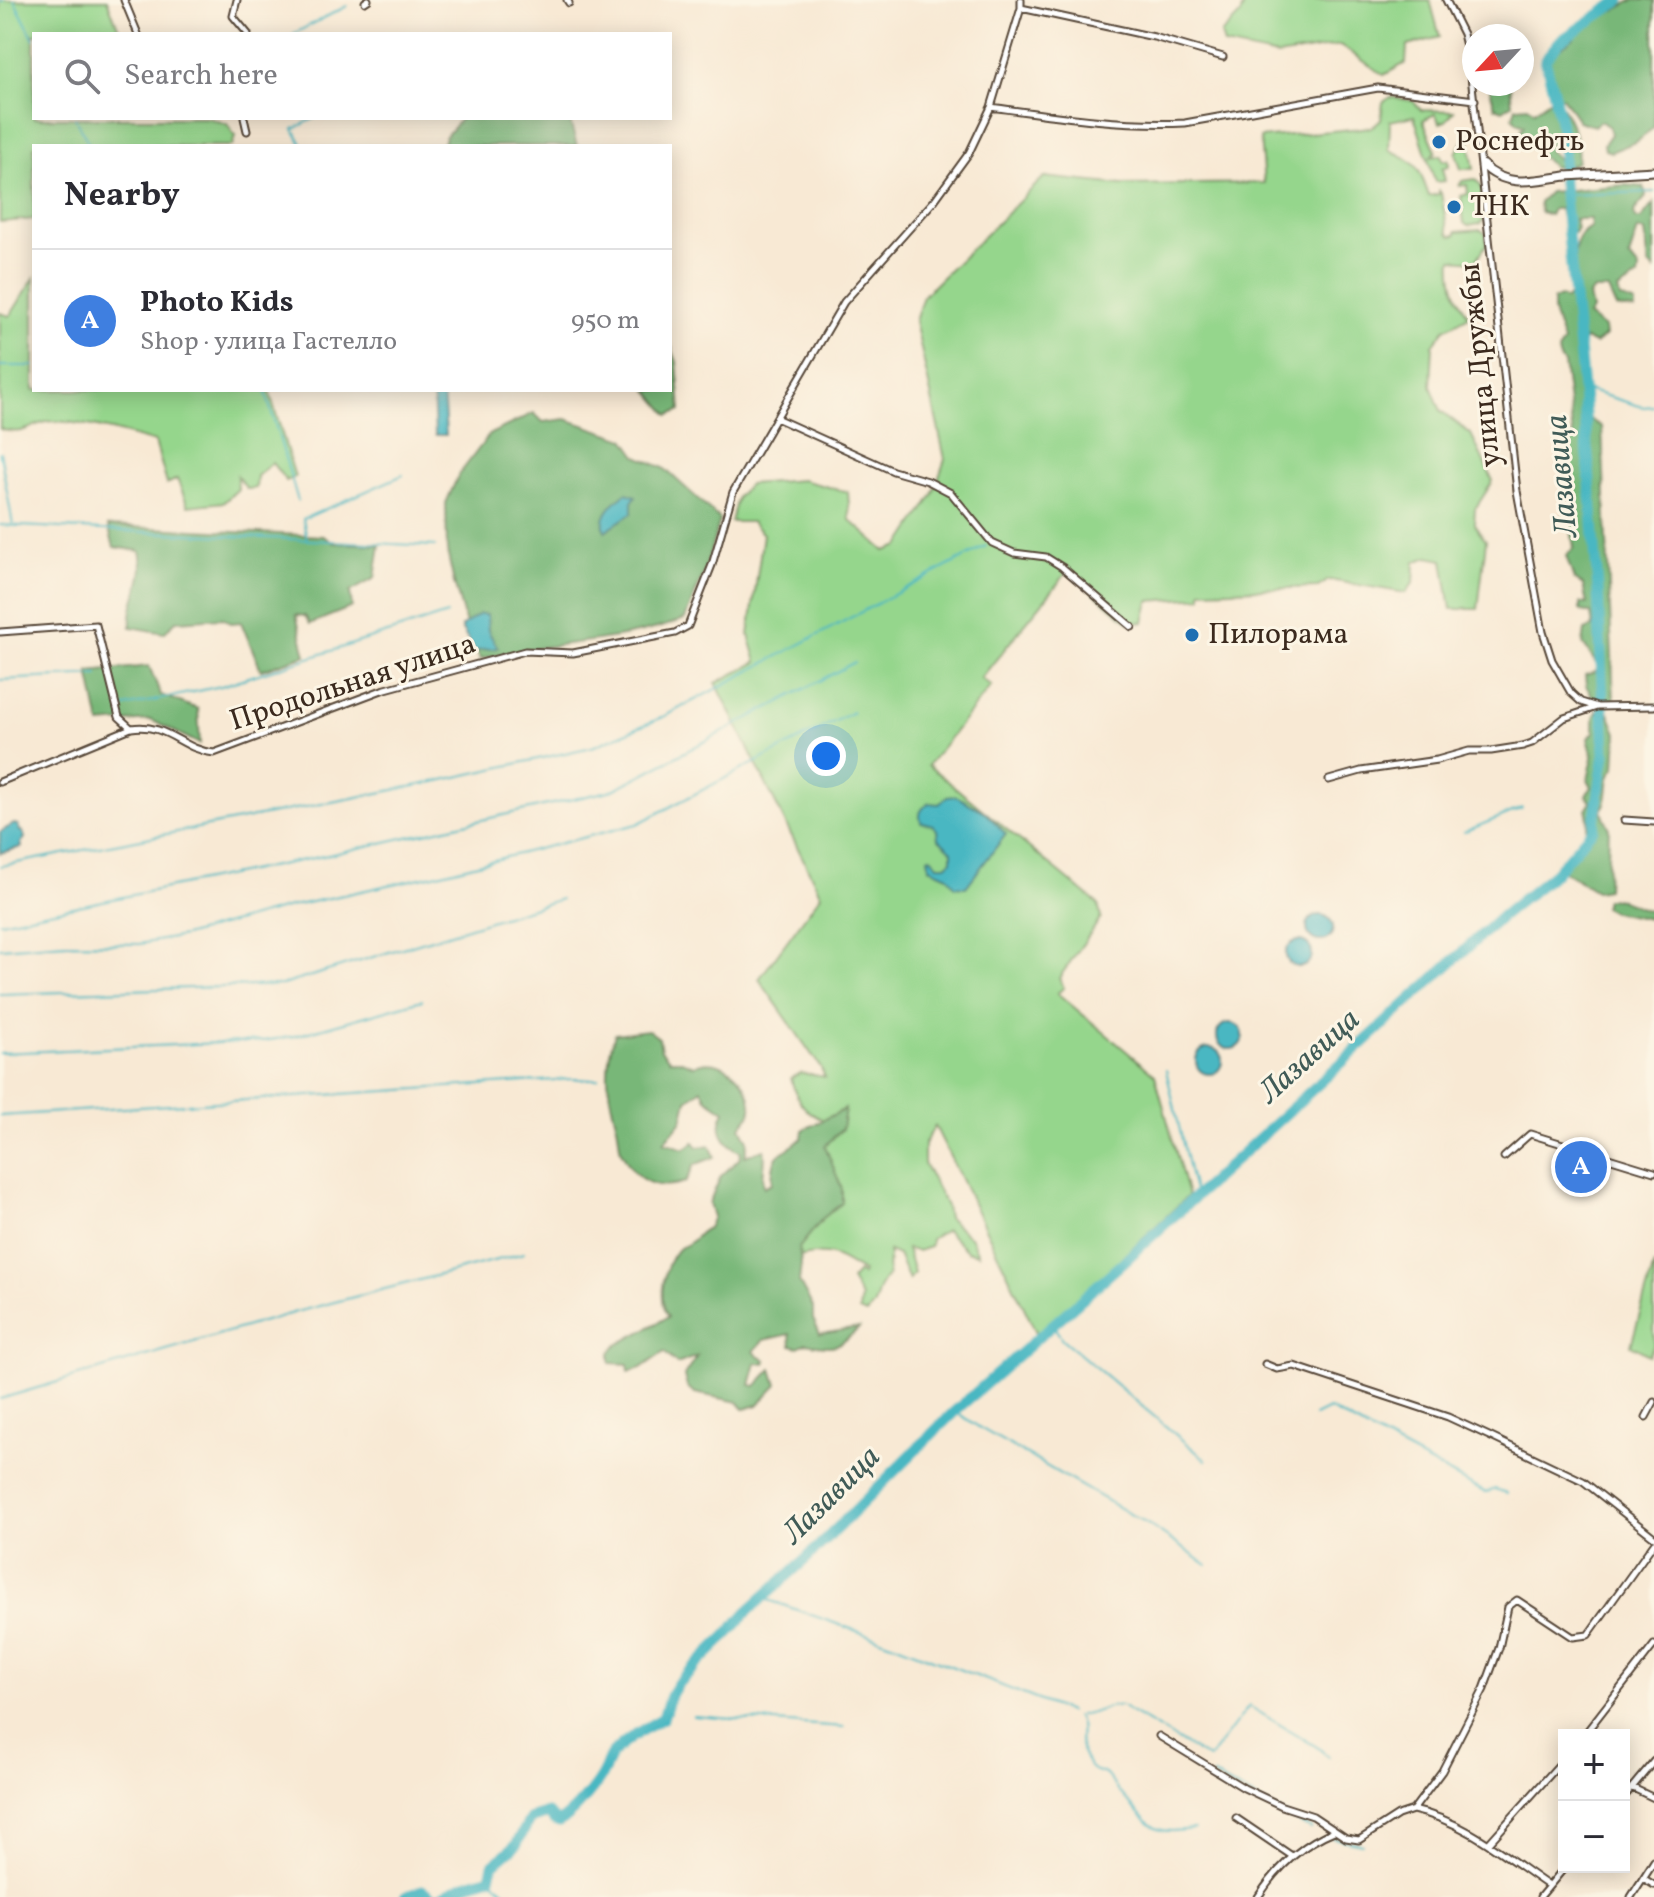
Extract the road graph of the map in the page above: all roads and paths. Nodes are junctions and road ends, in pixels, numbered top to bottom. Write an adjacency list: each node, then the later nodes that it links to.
1 (124, 0): 6 (street)
2 (237, 0): 7 (street)
3 (1021, 0): 5 (street, Продольная улица)
4 (1446, 0): 9 (street, улица Дружбы)
5 (1021, 8): 8 (street); 10 (street, Продольная улица)
6 (137, 32)
7 (246, 32)
8 (1223, 57)
9 (1475, 100): 10 (street); 13 (street, улица Дружбы)
10 (991, 107): 15 (street, Продольная улица)
11 (244, 120): 12 (street)
12 (247, 131)
13 (1483, 165): 14 (street); 19 (street, улица Дружбы)
14 (1654, 171)
15 (776, 418): 16 (street); 20 (street, Продольная улица)
16 (1132, 627)
17 (0, 632): 20 (street)
18 (1654, 706): 19 (street)
19 (1597, 707): 21 (street)
20 (131, 728): 22 (street)
21 (1329, 780)
22 (0, 782)
23 (1624, 820): 24 (street)
24 (1654, 822)
25 (1504, 1157): 26 (street)
26 (1654, 1172)
27 (1265, 1364): 30 (street)
28 (1654, 1402): 29 (street)
29 (1646, 1417)
30 (1654, 1540): 39 (street)
31 (1654, 1645): 32 (street)
32 (1589, 1729)
33 (1159, 1736): 41 (street)
34 (1654, 1761): 36 (street)
35 (1558, 1766): 42 (street)
36 (1633, 1788): 37 (street); 38 (street)
37 (1630, 1791)
38 (1654, 1798)
39 (1413, 1810): 41 (street); 42 (street)
40 (1236, 1818): 43 (street)
41 (1335, 1831): 43 (street)
42 (1488, 1844): 48 (street)
43 (1292, 1856): 49 (street)
44 (1654, 1861): 46 (street)
45 (1560, 1873): 48 (street)
46 (1643, 1878): 47 (street); 51 (street)
47 (1654, 1885)
48 (1549, 1886): 50 (street)
49 (1258, 1897)
50 (1540, 1897)
51 (1631, 1897)

